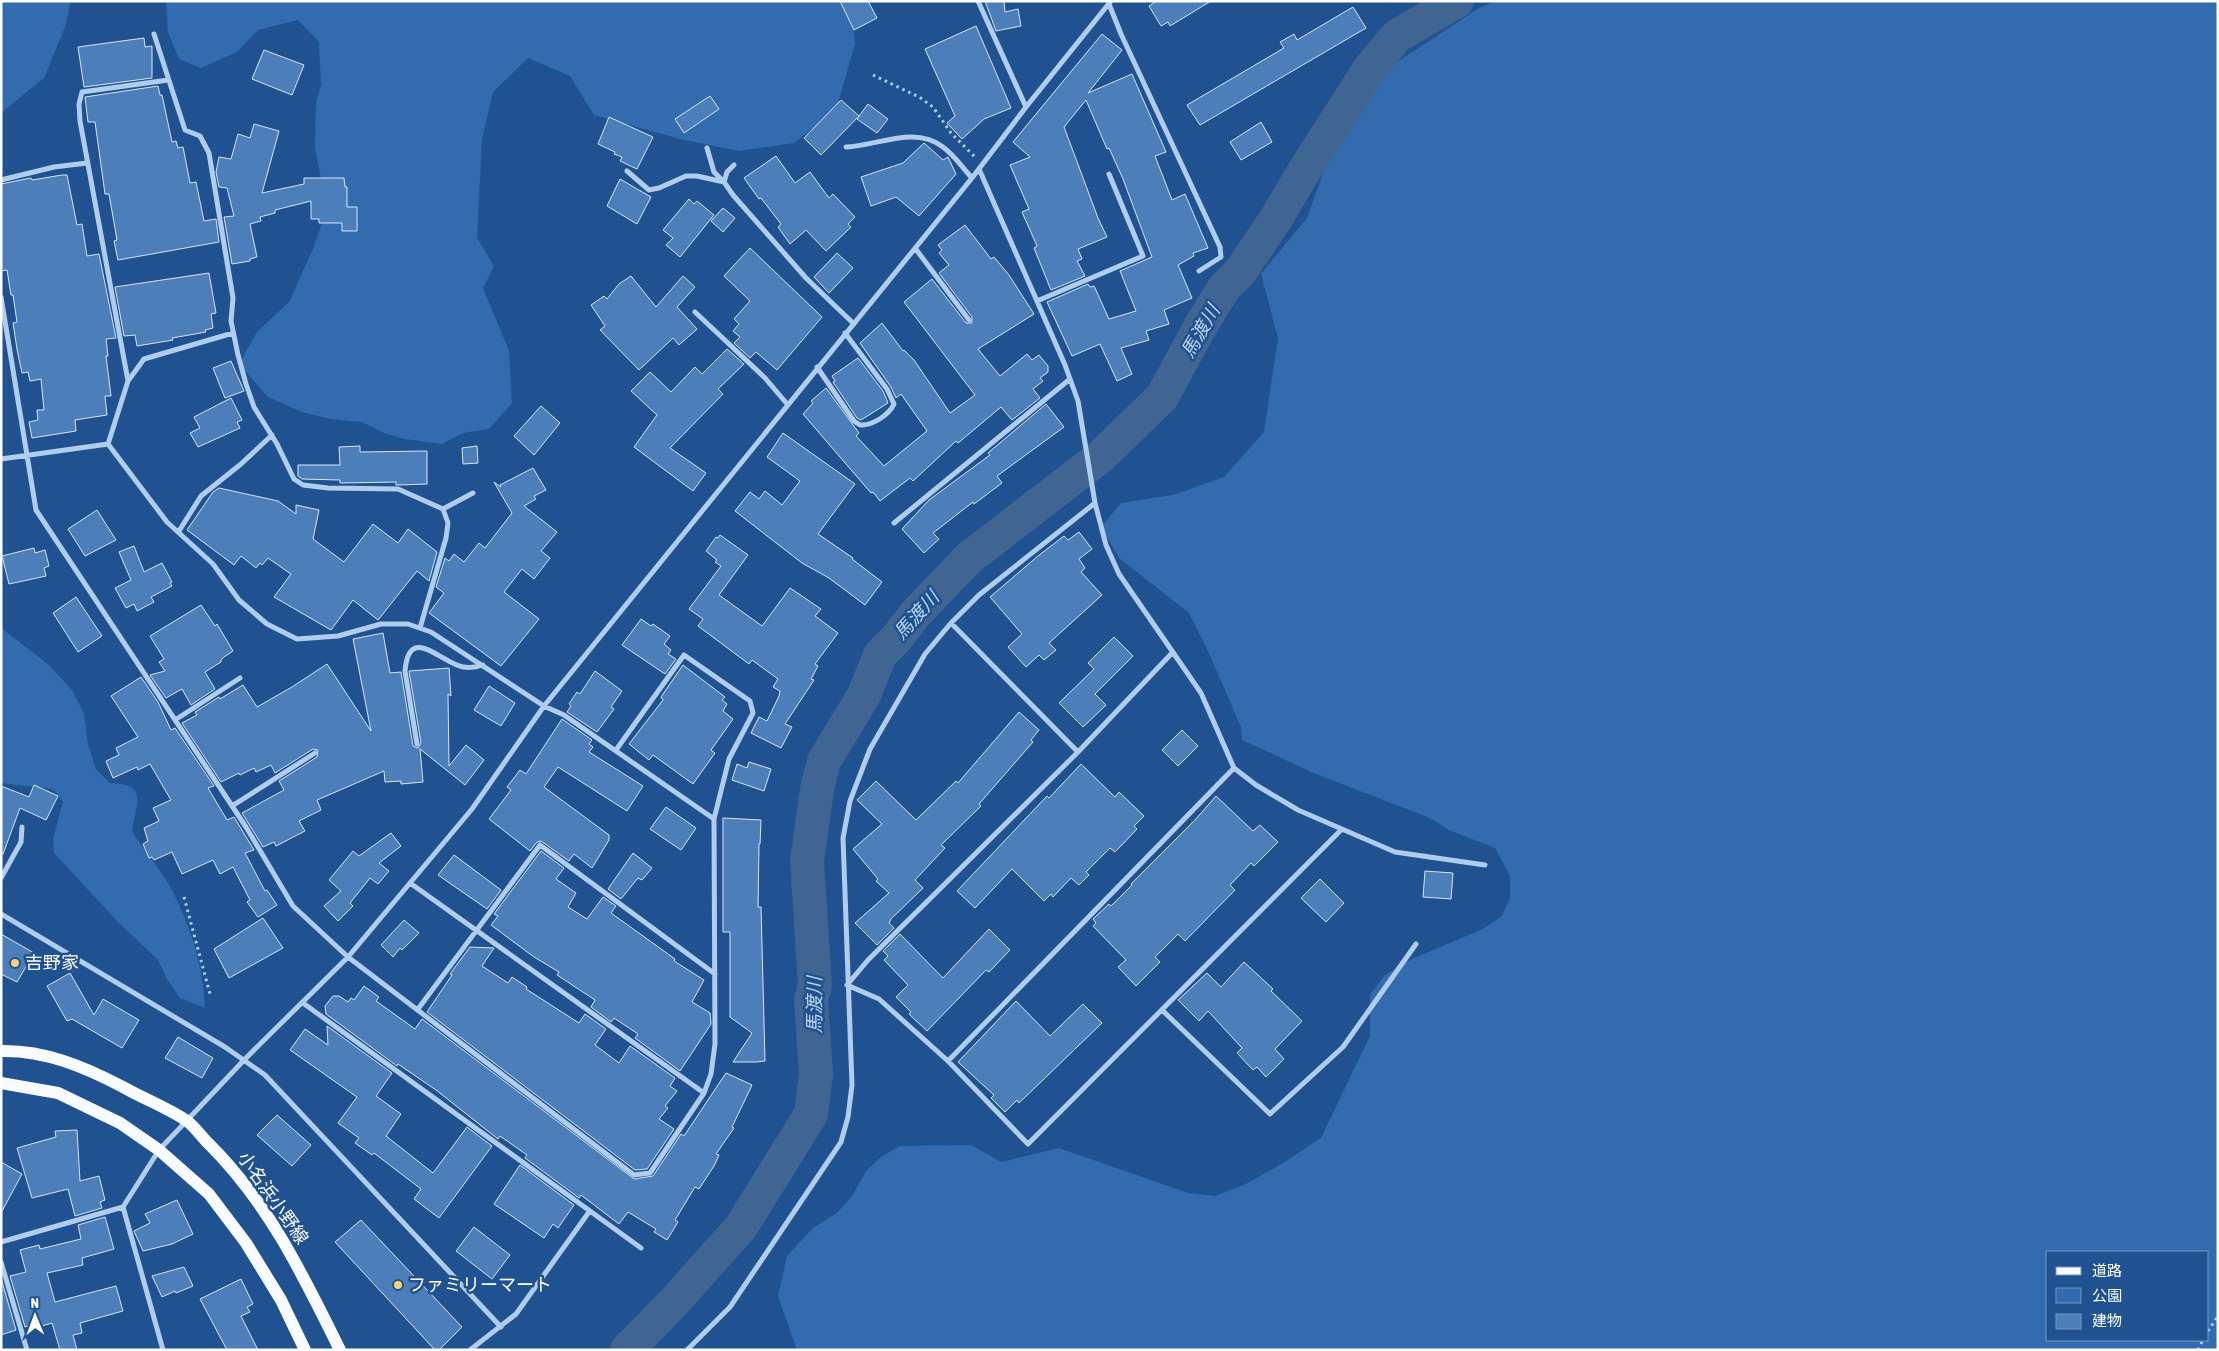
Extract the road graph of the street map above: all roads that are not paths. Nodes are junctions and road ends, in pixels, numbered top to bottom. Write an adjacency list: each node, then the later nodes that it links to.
1 (978, 1): 5 (street)
2 (1110, 3): 5 (street); 17 (street)
3 (154, 34): 4 (street)
4 (168, 80): 8 (street); 23 (street)
5 (1026, 107): 10 (street)
6 (846, 147): 13 (street)
7 (707, 148): 15 (street)
8 (87, 163): 14 (street); 27 (street)
9 (734, 165): 15 (street)
10 (981, 167): 13 (street); 19 (street)
11 (627, 171): 15 (street)
12 (1108, 174): 19 (street)
13 (972, 178): 16 (street)
14 (1, 180)
15 (724, 182): 22 (street)
16 (915, 248): 21 (street); 22 (street)
17 (1199, 271)
18 (1, 296): 31 (street)
19 (1037, 300): 26 (street)
20 (695, 312): 28 (street)
21 (969, 320)
22 (854, 324): 24 (street)
23 (234, 333): 27 (street); 29 (street)
24 (845, 333): 25 (street); 25 (street)
25 (817, 367): 28 (street)
26 (1070, 379): 34 (street); 36 (street)
27 (128, 381): 30 (street)
28 (788, 405): 43 (street)
29 (272, 436): 35 (street); 37 (street)
30 (108, 444): 31 (street); 37 (street)
31 (28, 455): 32 (street); 44 (street)
32 (1, 459)
33 (473, 493): 35 (street)
34 (1095, 503): 38 (street); 40 (street)
35 (443, 509): 39 (street)
36 (894, 523)
37 (178, 531): 39 (street)
38 (951, 623): 48 (street); 62 (street)
39 (420, 628): 41 (street)
40 (1172, 653): 48 (street); 49 (street)
41 (483, 665): 43 (street); 45 (street)
42 (240, 678): 44 (street)
43 (544, 706): 46 (street); 56 (street)
44 (175, 720): 50 (street)
45 (417, 744)
46 (616, 750): 51 (street); 51 (street)
47 (315, 752): 50 (street)
48 (1078, 752): 62 (street)
49 (1234, 768): 53 (street); 68 (street)
50 (232, 806): 60 (street)
51 (714, 819): 61 (street)
52 (22, 827): 55 (street)
53 (1341, 830): 54 (street); 65 (street)
54 (1485, 865)
55 (1, 878)
56 (410, 882): 58 (street); 60 (street)
57 (1, 914): 67 (street)
58 (477, 929): 61 (street); 64 (street); 70 (street)
59 (1416, 944): 65 (street)
60 (348, 957): 63 (street); 64 (street)
61 (715, 974): 70 (street)
62 (847, 985): 68 (street); 84 (street)
63 (302, 1003): 67 (street); 74 (street)
64 (418, 1009): 70 (street)
65 (1162, 1010): 68 (street)
66 (1, 1051): 71 (main road, 小名浜小野線)
67 (245, 1059): 71 (street); 78 (street)
68 (948, 1062)
69 (1, 1083): 72 (main road)
70 (704, 1093)
71 (188, 1122): 72 (street); 82 (main road, 小名浜小野線)
72 (159, 1150): 73 (street); 81 (main road)
73 (123, 1207): 75 (street); 80 (street)
74 (589, 1212): 76 (street); 78 (street)
75 (1, 1242)
76 (641, 1248)
77 (1, 1262): 79 (street)
78 (501, 1327): 83 (street)
79 (26, 1350)
80 (163, 1350)
81 (305, 1350)
82 (340, 1350)
83 (470, 1350)
84 (687, 1350)

